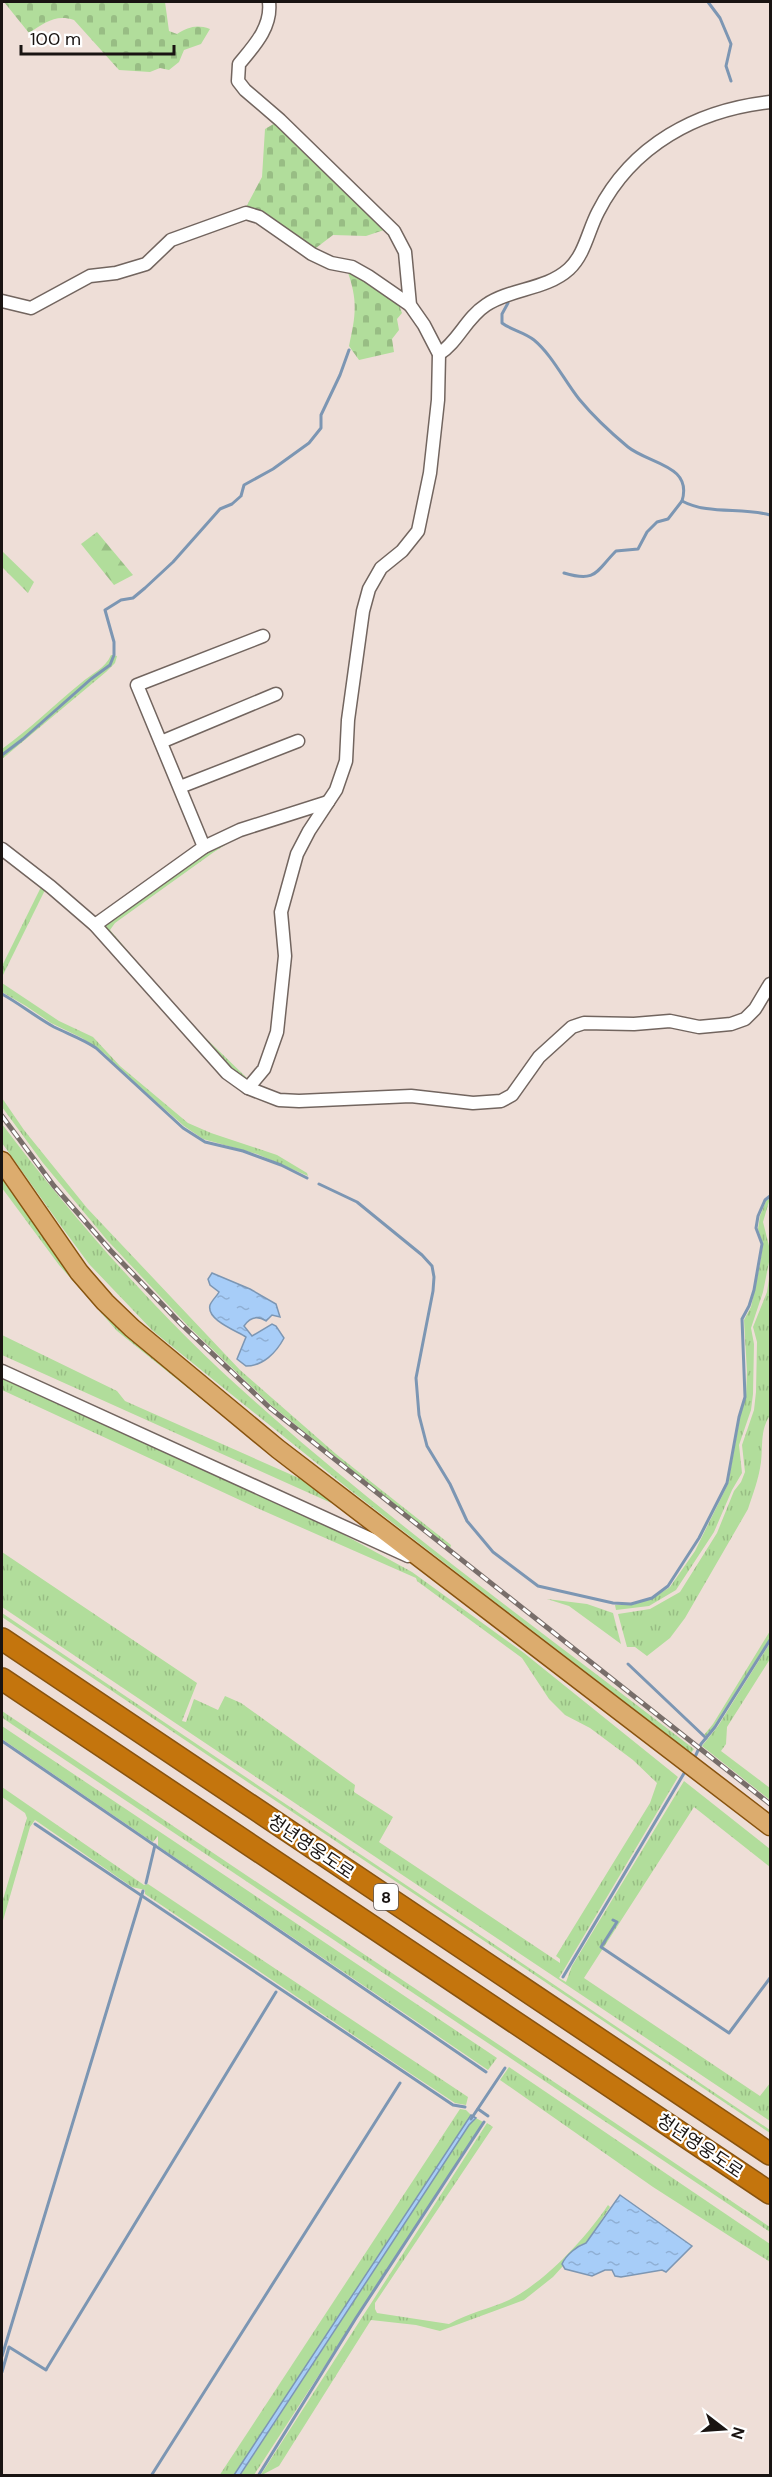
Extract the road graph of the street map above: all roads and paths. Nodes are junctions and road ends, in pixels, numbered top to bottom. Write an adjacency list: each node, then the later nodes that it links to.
1 (269, 2): 4 (street)
2 (771, 102): 5 (street)
3 (2, 301): 4 (street)
4 (410, 305): 5 (street)
5 (439, 354): 11 (street)
6 (263, 636): 9 (street)
7 (276, 694): 9 (street)
8 (298, 741): 10 (street)
9 (161, 742): 10 (street)
10 (180, 787): 12 (street)
11 (328, 802): 12 (street); 16 (street)
12 (204, 847): 14 (street)
13 (2, 849): 14 (street)
14 (95, 925): 16 (street)
15 (771, 984): 16 (street)
16 (248, 1088)
17 (2, 1161): 19 (main road)
18 (2, 1371): 19 (street)
19 (437, 1568): 22 (main road)
20 (2, 1639): 23 (highway, 청년영웅도로 / 8)
21 (2, 1679): 24 (highway, 청년영웅도로 / 8)
22 (771, 1826)
23 (771, 2154)
24 (771, 2193)

